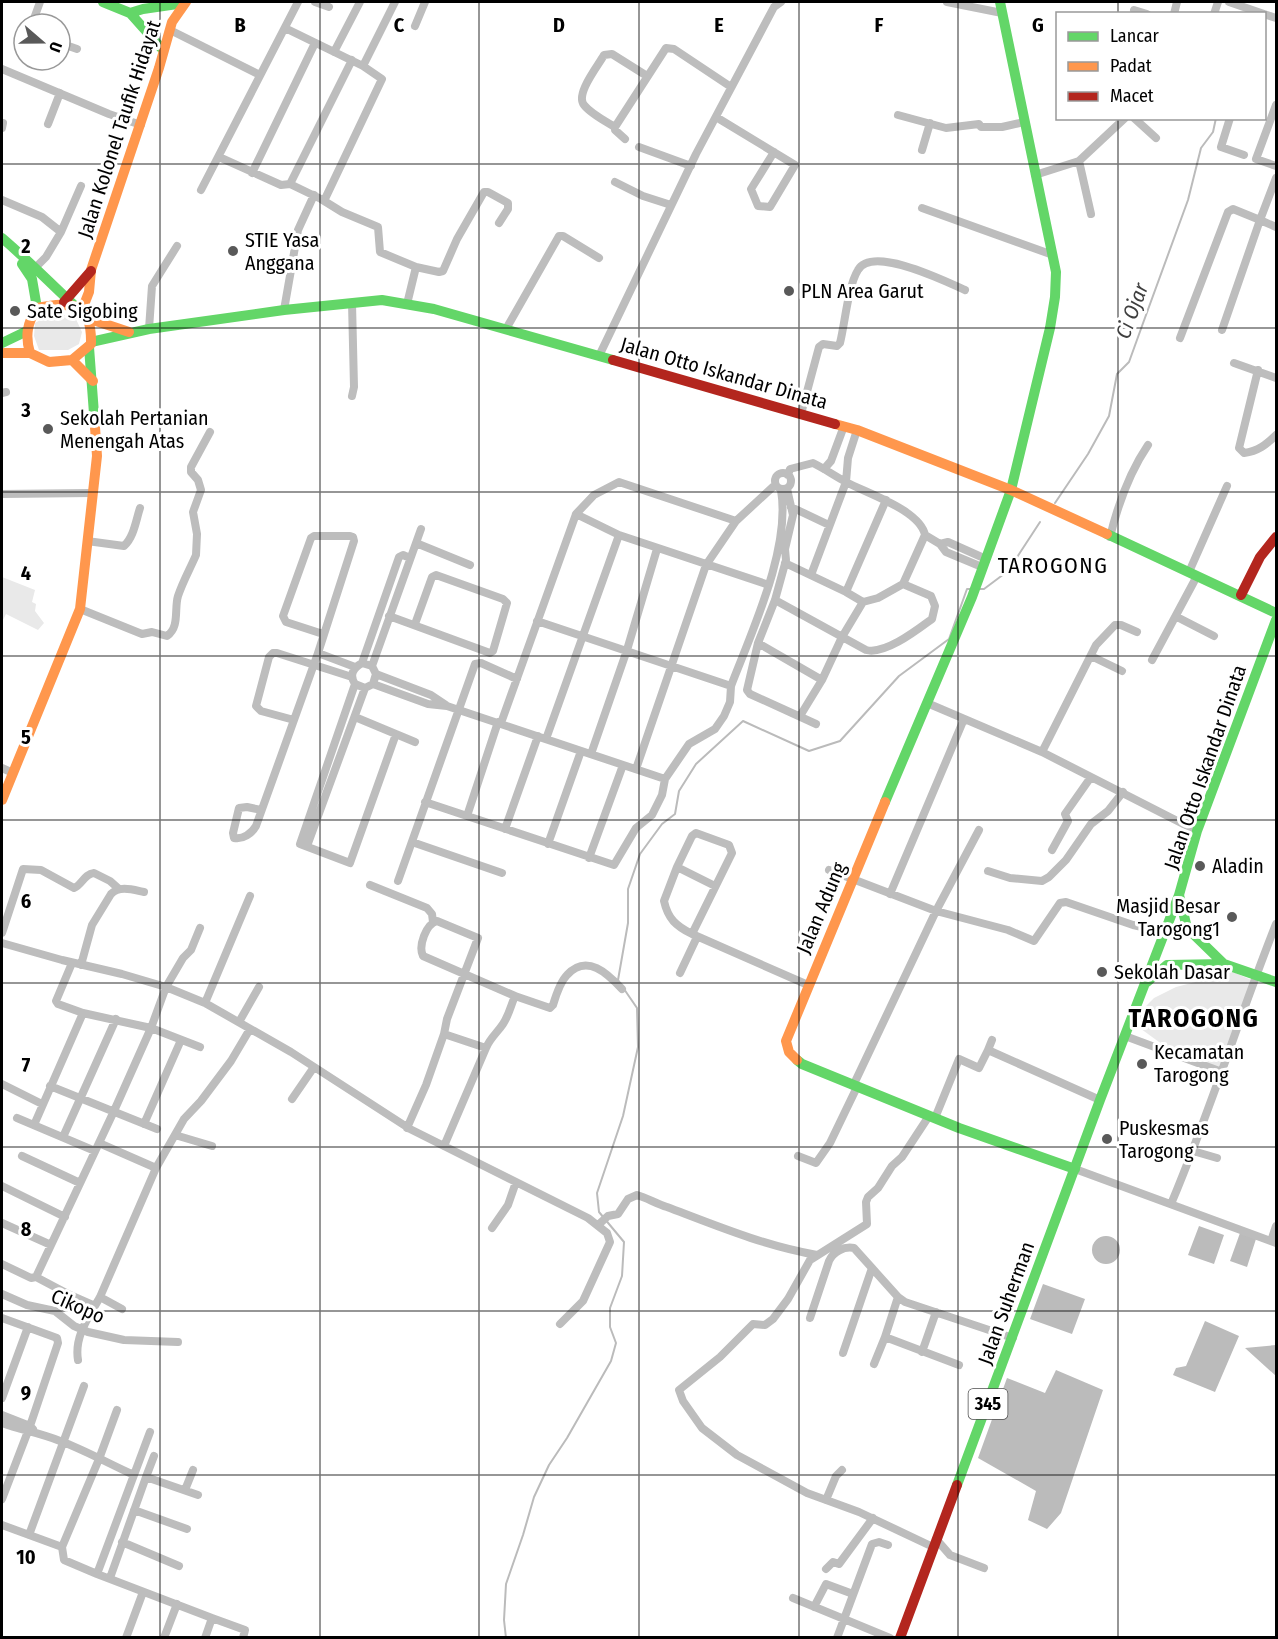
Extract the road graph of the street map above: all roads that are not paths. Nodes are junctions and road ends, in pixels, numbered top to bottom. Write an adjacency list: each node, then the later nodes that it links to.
1 (103, 2): 11 (main road)
2 (185, 2): 17 (main road); 20 (main road, Jalan Kolonel Taufik Hidayat)
3 (298, 2): 19 (street)
4 (315, 2): 13 (street)
5 (360, 2): 25 (street)
6 (394, 2): 27 (street)
7 (424, 2): 18 (street)
8 (782, 2): 31 (street)
9 (947, 2): 14 (street)
10 (1229, 2): 12 (street)
11 (117, 4): 17 (main road)
12 (1254, 6)
13 (329, 7)
14 (1001, 7): 39 (main road, Jalan Adung)
15 (1134, 10): 16 (street)
16 (1140, 12)
17 (130, 13): 24 (main road)
18 (415, 26)
19 (285, 28): 21 (street); 29 (street)
20 (170, 30): 24 (main road, Jalan Kolonel Taufik Hidayat); 29 (street)
21 (315, 43): 25 (street); 54 (street)
22 (72, 47): 23 (street)
23 (77, 49)
24 (163, 50): 42 (main road, Jalan Kolonel Taufik Hidayat)
25 (334, 52): 26 (street)
26 (351, 60): 27 (street); 58 (street)
27 (363, 66): 63 (street)
28 (2, 69): 32 (street)
29 (260, 75): 49 (street)
30 (647, 76): 31 (street); 43 (street); 43 (street)
31 (732, 87): 35 (street)
32 (60, 93): 41 (street); 42 (street)
33 (1276, 105): 50 (street)
34 (898, 115): 40 (street)
35 (716, 117): 48 (street); 52 (street)
36 (1123, 120): 51 (street)
37 (1136, 120): 44 (street)
38 (1229, 120): 50 (street)
39 (1024, 122): 40 (street); 55 (main road, Jalan Adung)
40 (930, 123): 47 (street)
41 (48, 124)
42 (141, 125): 78 (main road, Jalan Kolonel Taufik Hidayat)
43 (615, 127): 45 (street)
44 (1156, 138)
45 (625, 139)
46 (639, 147): 52 (street)
47 (922, 150)
48 (774, 152): 48 (street)
49 (219, 157): 54 (street); 60 (street)
50 (1251, 157): 53 (street)
51 (1079, 161): 55 (street); 66 (street)
52 (691, 166): 64 (street)
53 (1276, 166)
54 (252, 173): 58 (street)
55 (1035, 175): 74 (main road, Jalan Adung)
56 (1276, 178): 67 (street)
57 (615, 182): 64 (street)
58 (290, 184): 61 (street)
59 (81, 186): 70 (street)
60 (201, 190)
61 (314, 195): 63 (street); 87 (street)
62 (2, 200): 70 (street)
63 (324, 201): 76 (street)
64 (671, 205): 99 (street)
65 (922, 208): 74 (street)
66 (1091, 214)
67 (1260, 220): 69 (street); 91 (street); 94 (street)
68 (499, 223): 76 (street)
69 (1276, 227)
70 (61, 232): 77 (street)
71 (2, 238): 77 (main road)
72 (177, 246): 89 (street)
73 (2, 248): 77 (main road)
74 (1053, 255): 117 (main road, Jalan Adung)
75 (600, 258): 90 (street)
76 (416, 267): 84 (street)
77 (33, 270): 79 (main road); 80 (main road)
78 (91, 270): 82 (main road); 86 (main road)
79 (44, 278): 80 (main road); 82 (main road)
80 (34, 285): 85 (main road)
81 (965, 290): 106 (street)
82 (65, 300): 85 (main road); 86 (main road)
83 (352, 303): 84 (main road, Jalan Otto Iskandar Dinata); 87 (main road, Jalan Otto Iskandar Dinata); 105 (street)
84 (407, 304): 90 (main road, Jalan Otto Iskandar Dinata)
85 (37, 308): 92 (main road)
86 (79, 308): 88 (main road)
87 (284, 310): 89 (main road, Jalan Otto Iskandar Dinata)
88 (90, 319): 93 (main road); 96 (main road)
89 (149, 329): 93 (main road, Jalan Otto Iskandar Dinata)
90 (506, 329): 99 (main road, Jalan Otto Iskandar Dinata)
91 (1222, 330)
92 (25, 332): 95 (main road); 98 (main road)
93 (131, 332): 96 (main road, Jalan Otto Iskandar Dinata)
94 (1180, 339)
95 (2, 343)
96 (90, 345): 100 (main road); 104 (main road)
97 (2, 353): 98 (main road)
98 (30, 353): 100 (main road)
99 (599, 356): 106 (main road, Jalan Otto Iskandar Dinata)
100 (72, 360): 104 (main road)
101 (1234, 363): 102 (street)
102 (1258, 370): 103 (street); 110 (street)
103 (1276, 378)
104 (93, 382): 118 (main road)
105 (352, 396)
106 (801, 414): 107 (main road, Jalan Otto Iskandar Dinata)
107 (844, 426): 108 (main road, Jalan Otto Iskandar Dinata); 112 (street)
108 (857, 430): 114 (street); 117 (main road, Jalan Otto Iskandar Dinata)
109 (210, 432): 147 (street)
110 (1276, 435)
111 (1149, 445): 129 (street)
112 (824, 469): 113 (street); 114 (street)
113 (788, 475): 116 (street); 116 (street)
114 (846, 482): 120 (street); 125 (street)
115 (1227, 486): 139 (street)
116 (781, 488): 121 (street); 124 (street); 142 (street)
117 (1011, 490): 129 (main road, Jalan Otto Iskandar Dinata); 136 (main road, Jalan Adung)
118 (92, 493): 119 (street); 131 (main road)
119 (2, 494)
120 (886, 500): 128 (street); 143 (street)
121 (791, 507): 125 (street); 135 (street)
122 (140, 508): 131 (street)
123 (576, 514): 124 (street); 127 (street); 152 (street)
124 (736, 521): 137 (street)
125 (829, 525): 140 (street)
126 (421, 530): 132 (street)
127 (619, 535): 133 (street); 156 (street)
128 (925, 535): 136 (street); 141 (street)
129 (1110, 537): 139 (main road, Jalan Otto Iskandar Dinata)
130 (1276, 537): 144 (main road)
131 (87, 541): 147 (main road)
132 (416, 543): 134 (street); 138 (street)
133 (657, 549): 137 (street); 160 (street)
134 (410, 558): 149 (street); 165 (street)
135 (785, 563): 140 (street); 145 (street)
136 (984, 563): 174 (main road, Jalan Adung)
137 (706, 565): 142 (street); 166 (street)
138 (470, 566)
139 (1193, 574): 144 (main road, Jalan Otto Iskandar Dinata); 150 (street)
140 (811, 575): 143 (street)
141 (903, 584): 146 (street); 158 (street)
142 (769, 585): 173 (street)
143 (846, 592): 146 (street)
144 (1241, 595): 148 (main road, Jalan Otto Iskandar Dinata)
145 (775, 600): 158 (street); 159 (street)
146 (863, 602): 158 (street)
147 (80, 609): 194 (main road)
148 (1276, 613)
149 (389, 616): 153 (street); 167 (street)
150 (1177, 617): 157 (street); 163 (street)
151 (1276, 620): 204 (main road, Jalan Otto Iskandar Dinata)
152 (537, 621): 156 (street); 169 (street)
153 (416, 624): 153 (street)
154 (1137, 632): 162 (street)
155 (323, 634): 155 (street); 161 (street)
156 (583, 634): 160 (street); 184 (street)
157 (1214, 636)
158 (842, 637): 171 (street)
159 (758, 643): 171 (street); 177 (street)
160 (627, 650): 166 (street); 188 (street)
161 (318, 653): 164 (street); 165 (street)
162 (1090, 656): 168 (street); 187 (street)
163 (1152, 660)
164 (314, 664): 170 (street); 180 (street); 180 (street)
165 (358, 665): 167 (street); 170 (street)
166 (671, 665): 173 (street); 193 (street)
167 (374, 670): 172 (street); 175 (street)
168 (1122, 671)
169 (517, 679): 176 (street); 181 (street)
170 (354, 680): 172 (street); 189 (street)
171 (822, 680): 177 (street)
172 (369, 686): 175 (street); 178 (street)
173 (731, 686): 196 (street)
174 (927, 703): 179 (street); 214 (main road, Jalan Adung)
175 (447, 706): 176 (street)
176 (459, 709): 181 (street); 199 (street)
177 (800, 716): 182 (street)
178 (355, 717): 183 (street); 192 (street)
179 (964, 719): 187 (street); 220 (street)
180 (294, 720): 200 (street)
181 (500, 723): 184 (street); 201 (street)
182 (816, 724)
183 (396, 734): 185 (street); 207 (street)
184 (542, 737): 186 (street); 202 (street)
185 (415, 742)
186 (581, 751): 188 (street); 206 (street)
187 (1042, 752): 195 (street)
188 (591, 754): 190 (street)
189 (327, 765): 192 (street); 207 (street)
190 (623, 765): 193 (street); 209 (street)
191 (2, 768): 194 (street)
192 (336, 769): 207 (street)
193 (636, 769): 196 (street)
194 (13, 773): 198 (main road)
195 (1091, 777): 197 (street); 208 (street)
196 (665, 779): 209 (street)
197 (1123, 792): 204 (street); 212 (street)
198 (2, 800)
199 (425, 802): 201 (street); 205 (street)
200 (261, 810): 200 (street)
201 (466, 816): 202 (street)
202 (505, 829): 206 (street)
203 (979, 830): 223 (street)
204 (1197, 831): 221 (main road, Jalan Otto Iskandar Dinata)
205 (412, 842): 213 (street); 215 (street)
206 (548, 843): 209 (street)
207 (307, 846)
208 (1052, 850)
209 (589, 858)
210 (677, 867): 217 (street); 217 (street); 230 (street)
211 (829, 870): 214 (street)
212 (988, 871)
213 (502, 873)
214 (853, 880): 220 (street); 244 (main road, Jalan Adung)
215 (398, 881)
216 (370, 885): 224 (street)
217 (715, 886): 230 (street)
218 (119, 889): 219 (street); 229 (street); 236 (street)
219 (144, 892)
220 (890, 894): 223 (street)
221 (1179, 895): 227 (main road, Jalan Otto Iskandar Dinata); 228 (main road, 345)
222 (250, 896): 249 (street)
223 (936, 911): 228 (street); 266 (street)
224 (433, 922): 239 (street); 239 (street)
225 (1276, 924): 241 (street)
226 (200, 928): 245 (street)
227 (1187, 928): 228 (main road); 232 (main road)
228 (1165, 932): 233 (main road, 345)
229 (2, 933)
230 (695, 935): 240 (street); 244 (street)
231 (2, 943): 234 (street)
232 (1209, 950): 235 (main road); 238 (main road)
233 (1158, 951): 237 (main road); 242 (main road, 345)
234 (72, 963): 236 (street); 250 (street)
235 (1224, 964): 238 (main road); 241 (main road)
236 (81, 965): 245 (street)
237 (1167, 965): 238 (main road); 242 (main road, 345)
238 (1204, 965)
239 (464, 973): 248 (street); 255 (street)
240 (680, 973)
241 (1257, 974): 243 (main road); 263 (street)
242 (1147, 982): 256 (main road, Jalan Suherman / 345)
243 (1276, 982)
244 (808, 985): 266 (main road, Jalan Adung)
245 (166, 987): 249 (street); 253 (street)
246 (259, 987): 252 (street)
247 (622, 989): 248 (street)
248 (515, 996): 260 (street)
249 (205, 1003): 252 (street)
250 (83, 1012): 251 (street); 265 (street)
251 (116, 1019): 253 (street); 267 (street)
252 (239, 1022): 254 (street)
253 (151, 1028): 257 (street); 271 (street)
254 (250, 1029): 262 (street); 278 (street)
255 (444, 1034): 260 (street); 276 (street)
256 (1125, 1036): 263 (street); 269 (main road, Jalan Suherman / 345)
257 (181, 1040): 259 (street); 274 (street)
258 (992, 1040): 261 (street)
259 (200, 1047)
260 (486, 1048): 282 (street)
261 (988, 1050): 269 (street); 272 (street)
262 (314, 1067): 268 (street); 276 (street)
263 (1222, 1072): 284 (street)
264 (2, 1084): 270 (street)
265 (50, 1086): 267 (street); 270 (street)
266 (855, 1086): 272 (main road, Jalan Adung); 286 (street)
267 (81, 1099): 271 (street); 279 (street)
268 (292, 1100)
269 (1101, 1100): 289 (main road, Jalan Suherman / 345)
270 (42, 1104): 275 (street)
271 (114, 1111): 274 (street); 280 (street)
272 (932, 1117): 289 (main road, Jalan Adung); 301 (street)
273 (17, 1118): 275 (street)
274 (144, 1124): 277 (street)
275 (34, 1125): 279 (street)
276 (407, 1128): 282 (street)
277 (157, 1130)
278 (175, 1135): 281 (street); 288 (street)
279 (63, 1137): 283 (street)
280 (99, 1143): 283 (street); 288 (street)
281 (212, 1146)
282 (444, 1146): 290 (street)
283 (94, 1151): 291 (street)
284 (1193, 1151): 287 (street); 293 (street)
285 (22, 1156): 291 (street)
286 (798, 1156)
287 (1217, 1158)
288 (156, 1168): 306 (street)
289 (1075, 1169): 293 (street); 317 (main road, Jalan Suherman / 345)
290 (516, 1182): 296 (street); 298 (street)
291 (80, 1183): 294 (street)
292 (2, 1186): 294 (street)
293 (1171, 1204): 299 (street)
294 (65, 1217): 300 (street)
295 (2, 1223): 300 (street)
296 (599, 1224): 301 (street); 313 (street)
297 (1276, 1226): 299 (street)
298 (492, 1228)
299 (1274, 1242)
300 (51, 1245): 304 (street)
301 (818, 1256): 341 (street)
302 (2, 1264): 304 (street)
303 (872, 1268): 307 (street); 312 (street); 320 (street)
304 (36, 1277): 308 (street)
305 (2, 1294): 315 (street, Cikopo)
306 (100, 1297): 308 (street); 309 (street)
307 (898, 1298): 310 (street); 316 (street)
308 (95, 1306): 315 (street)
309 (122, 1309)
310 (936, 1312): 317 (street); 319 (street)
311 (2, 1318): 314 (street)
312 (810, 1318)
313 (560, 1324)
314 (28, 1327): 325 (street); 329 (street)
315 (82, 1330): 318 (street, Cikopo); 321 (street)
316 (885, 1337): 319 (street); 322 (street)
317 (1013, 1338): 348 (main road, Jalan Suherman / 345)
318 (178, 1342)
319 (922, 1352): 323 (street)
320 (843, 1353)
321 (78, 1360)
322 (874, 1364)
323 (958, 1365)
324 (84, 1386): 331 (street)
325 (2, 1398)
326 (117, 1410): 333 (street)
327 (2, 1415): 329 (street)
328 (2, 1423): 329 (street)
329 (29, 1429): 331 (street); 340 (street)
330 (150, 1432): 336 (street)
331 (63, 1442): 333 (street); 346 (street)
332 (154, 1456): 337 (street)
333 (99, 1460): 336 (street); 350 (street)
334 (193, 1470): 338 (street)
335 (842, 1470): 341 (street)
336 (134, 1475): 354 (street)
337 (146, 1477): 338 (street); 342 (street)
338 (184, 1490): 339 (street)
339 (198, 1495)
340 (2, 1498)
341 (826, 1500): 343 (street)
342 (134, 1510): 345 (street); 347 (street)
343 (873, 1518): 348 (street); 353 (street)
344 (2, 1525): 346 (street)
345 (187, 1529)
346 (29, 1535): 350 (street)
347 (122, 1542): 351 (street); 355 (street)
348 (935, 1543): 352 (street); 369 (main road, Jalan Suherman / 345)
349 (888, 1545): 357 (street)
350 (62, 1547): 354 (street)
351 (179, 1566)
352 (984, 1568)
353 (826, 1569)
354 (97, 1574): 355 (street)
355 (110, 1578): 356 (street)
356 (143, 1592): 359 (street); 363 (street)
357 (853, 1593): 360 (street); 362 (street)
358 (793, 1598): 360 (street)
359 (177, 1604): 361 (street); 364 (street)
360 (814, 1607): 362 (street)
361 (212, 1618): 365 (street); 366 (street)
362 (843, 1619): 367 (street); 368 (street)
363 (126, 1638)
364 (164, 1638)
365 (205, 1638)
366 (243, 1638)
367 (837, 1638)
368 (891, 1638)
369 (900, 1638)

